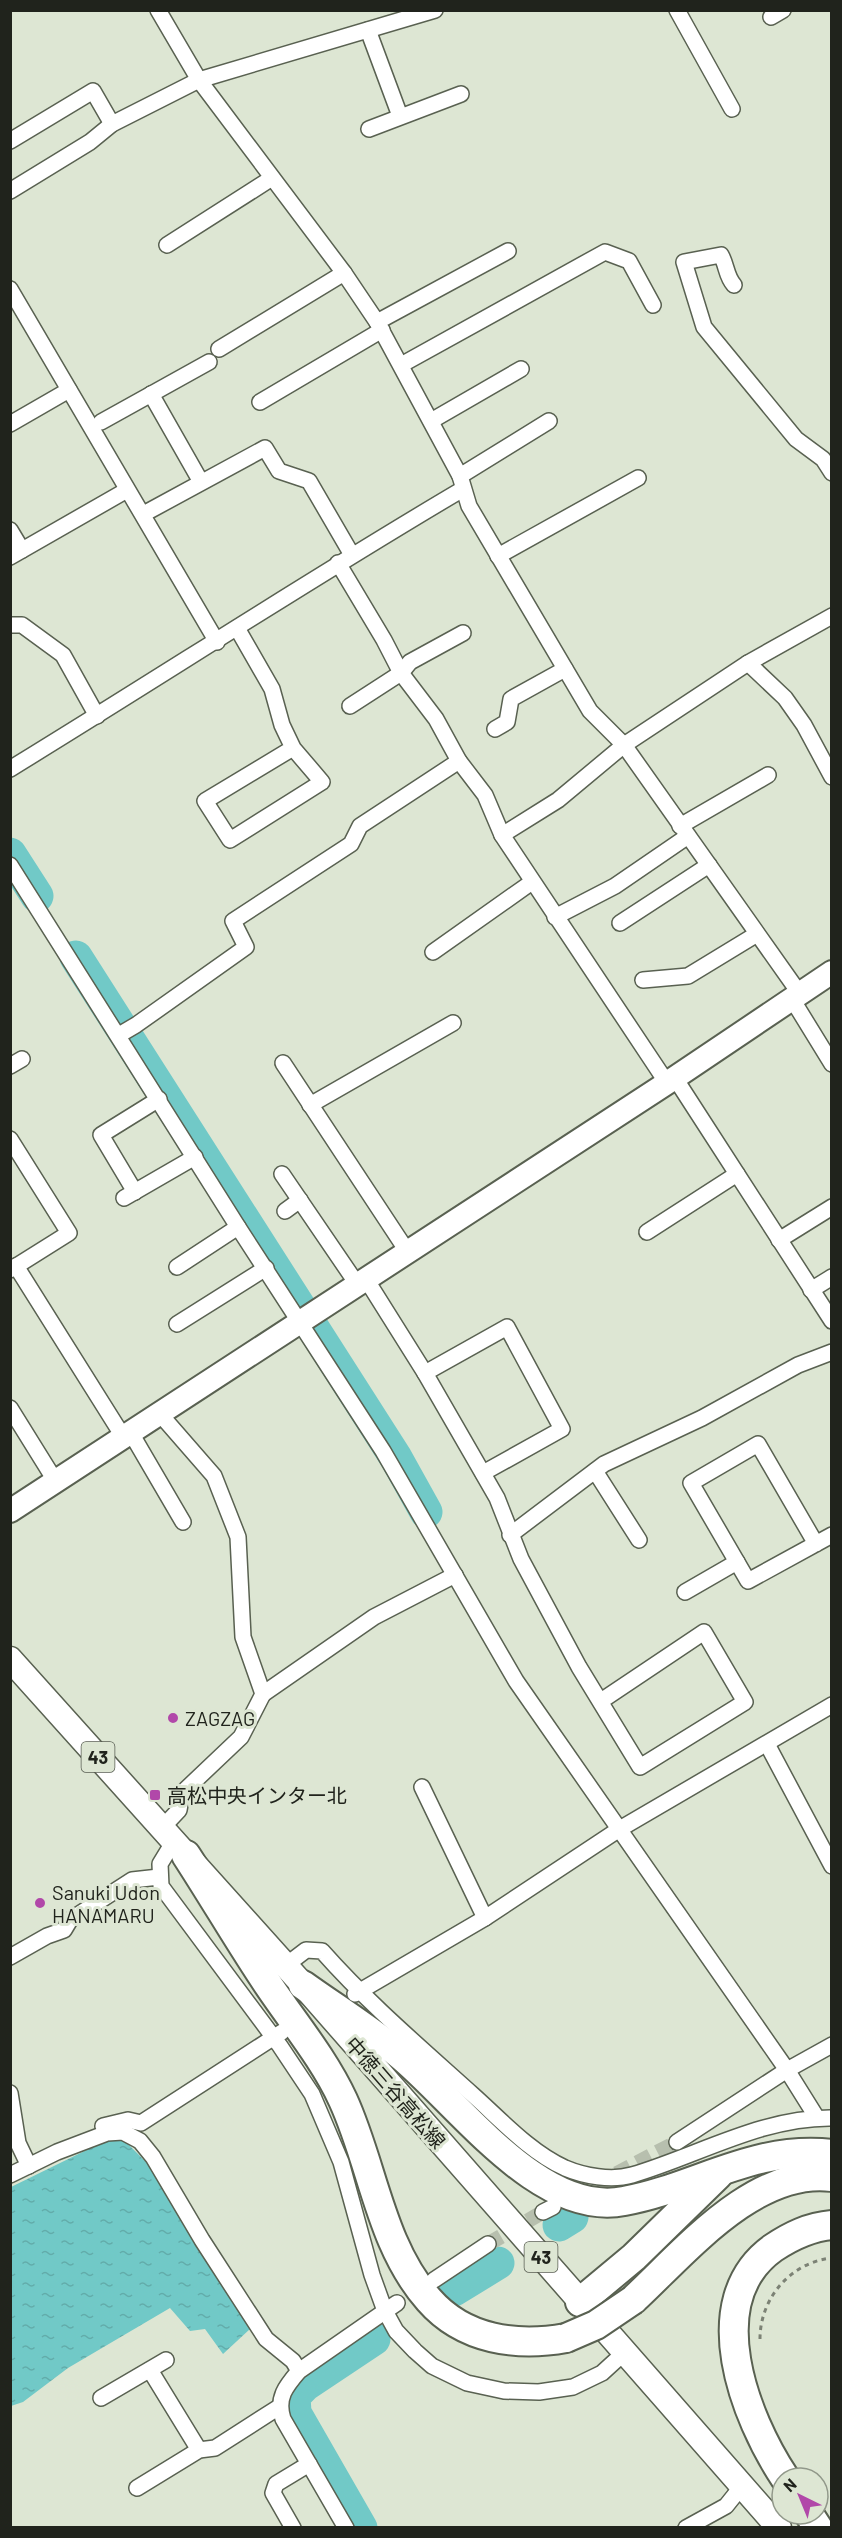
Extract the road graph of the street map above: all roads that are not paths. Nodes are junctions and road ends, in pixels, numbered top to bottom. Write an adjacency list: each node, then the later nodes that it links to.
1 (158, 10): 5 (street)
2 (435, 10): 4 (street)
3 (677, 10): 7 (street)
4 (368, 30): 5 (street); 8 (street)
5 (199, 80): 9 (street); 12 (street)
6 (461, 94): 8 (street)
7 (732, 109)
8 (400, 116): 10 (street)
9 (112, 124): 11 (street); 13 (street)
10 (369, 129)
11 (10, 141)
12 (272, 178): 14 (street); 16 (street)
13 (10, 191)
14 (167, 245)
15 (508, 251): 20 (street)
16 (344, 273): 20 (street); 21 (street)
17 (734, 285): 32 (street)
18 (10, 289): 25 (street)
19 (652, 305): 23 (street)
20 (379, 326): 23 (street); 27 (street)
21 (219, 349)
22 (209, 362): 26 (street)
23 (401, 365): 28 (street)
24 (521, 369): 28 (street)
25 (69, 390): 31 (street); 36 (street)
26 (152, 394): 30 (street); 34 (street)
27 (260, 402)
28 (431, 421): 35 (street)
29 (549, 421): 35 (street)
30 (101, 422)
31 (10, 424)
32 (831, 473)
33 (639, 478): 41 (street)
34 (201, 482): 37 (street); 40 (street)
35 (461, 483): 40 (street); 41 (street)
36 (127, 490): 39 (street); 47 (street)
37 (149, 510)
38 (10, 530): 39 (street)
39 (16, 553)
40 (352, 555): 42 (street)
41 (498, 556): 49 (street)
42 (338, 563): 45 (street); 50 (street)
43 (831, 616): 48 (street)
44 (10, 625): 52 (street)
45 (237, 628): 47 (street); 55 (street)
46 (463, 633): 50 (street)
47 (217, 642): 52 (street)
48 (748, 663): 54 (street); 58 (street)
49 (565, 669): 53 (street); 54 (street)
50 (401, 673): 51 (street); 56 (street)
51 (350, 706)
52 (97, 716): 57 (street)
53 (495, 729)
54 (624, 745): 60 (street); 61 (street)
55 (293, 748): 55 (street)
56 (459, 761): 61 (street); 73 (street)
57 (10, 769)
58 (829, 769)
59 (768, 775): 60 (street)
60 (684, 831): 63 (street); 65 (street)
61 (502, 835): 64 (street)
62 (10, 865): 73 (street)
63 (709, 866): 66 (street); 67 (street)
64 (532, 882): 65 (street); 68 (street)
65 (555, 917): 76 (street)
66 (620, 923)
67 (757, 934): 70 (street); 71 (street)
68 (433, 952)
69 (831, 972): 71 (street)
70 (643, 980)
71 (796, 997): 75 (street); 76 (street)
72 (453, 1023): 78 (street)
73 (119, 1035): 77 (street)
74 (283, 1063): 78 (street)
75 (831, 1064)
76 (671, 1080): 82 (street); 89 (street)
77 (159, 1100): 80 (street); 80 (street)
78 (310, 1104): 89 (street)
79 (10, 1139): 91 (street)
80 (195, 1157): 86 (street)
81 (282, 1174): 83 (street)
82 (737, 1174): 87 (street); 88 (street)
83 (300, 1200): 85 (street); 94 (street)
84 (831, 1207): 88 (street)
85 (285, 1211)
86 (238, 1227): 90 (street); 92 (street)
87 (647, 1232)
88 (779, 1240): 95 (street)
89 (407, 1251): 94 (street)
90 (177, 1267)
91 (13, 1268): 103 (street)
92 (266, 1268): 96 (street); 98 (street)
93 (831, 1277): 95 (street)
94 (361, 1281): 96 (street); 100 (street)
95 (811, 1290): 97 (street)
96 (304, 1318): 102 (street); 114 (street)
97 (831, 1321)
98 (177, 1324)
99 (831, 1352): 104 (street)
100 (425, 1373): 105 (street); 105 (street)
101 (10, 1408): 106 (street)
102 (160, 1414): 103 (street); 117 (street)
103 (127, 1435): 106 (street); 108 (street)
104 (595, 1471): 109 (street); 111 (street)
105 (483, 1473): 109 (street)
106 (56, 1482): 107 (street)
107 (10, 1511)
108 (183, 1522)
109 (510, 1535): 118 (street)
110 (831, 1535): 112 (street)
111 (639, 1540)
112 (816, 1544): 113 (street); 113 (street)
113 (737, 1562): 115 (street)
114 (455, 1575): 117 (street); 122 (street)
115 (685, 1592)
116 (10, 1659): 123 (main road, 中徳三谷高松線 / 43)
117 (263, 1694): 123 (street)
118 (601, 1701): 118 (street)
119 (831, 1705): 120 (street)
120 (767, 1744): 122 (street); 124 (street)
121 (422, 1787): 126 (street)
122 (618, 1830): 126 (street); 132 (street)
123 (174, 1841): 125 (street); 128 (main road, 中徳三谷高松線 / 43); 141 (highway, bridge)
124 (831, 1866)
125 (159, 1877): 127 (street); 130 (street)
126 (485, 1918): 129 (street)
127 (10, 1957)
128 (294, 1976): 129 (street); 139 (highway); 145 (main road, 中徳三谷高松線 / 43)
129 (357, 1993): 134 (street)
130 (278, 2035): 136 (street); 146 (street)
131 (831, 2045): 132 (street)
132 (787, 2070): 134 (street); 135 (street)
133 (10, 2093): 138 (street)
134 (824, 2118)
135 (677, 2142)
136 (57, 2152): 138 (street); 150 (street)
137 (831, 2154): 139 (highway)
138 (29, 2166): 140 (street)
139 (726, 2168): 145 (highway)
140 (10, 2175)
141 (831, 2177)
142 (831, 2225): 155 (highway)
143 (488, 2244): 144 (street)
144 (434, 2280)
145 (580, 2302): 147 (main road, 中徳三谷高松線 / 43)
146 (391, 2307): 147 (street); 150 (street)
147 (625, 2352): 156 (main road, 中徳三谷高松線 / 43)
148 (166, 2360): 149 (street)
149 (150, 2370): 151 (street); 153 (street)
150 (299, 2371): 152 (street)
151 (101, 2398)
152 (279, 2407): 153 (street); 154 (street)
153 (199, 2450): 157 (street)
154 (309, 2464): 158 (street); 159 (street)
155 (779, 2466)
156 (742, 2486): 160 (street); 161 (main road, 中徳三谷高松線 / 43)
157 (137, 2488)
158 (293, 2528)
159 (346, 2528)
160 (686, 2528)
161 (779, 2528)

